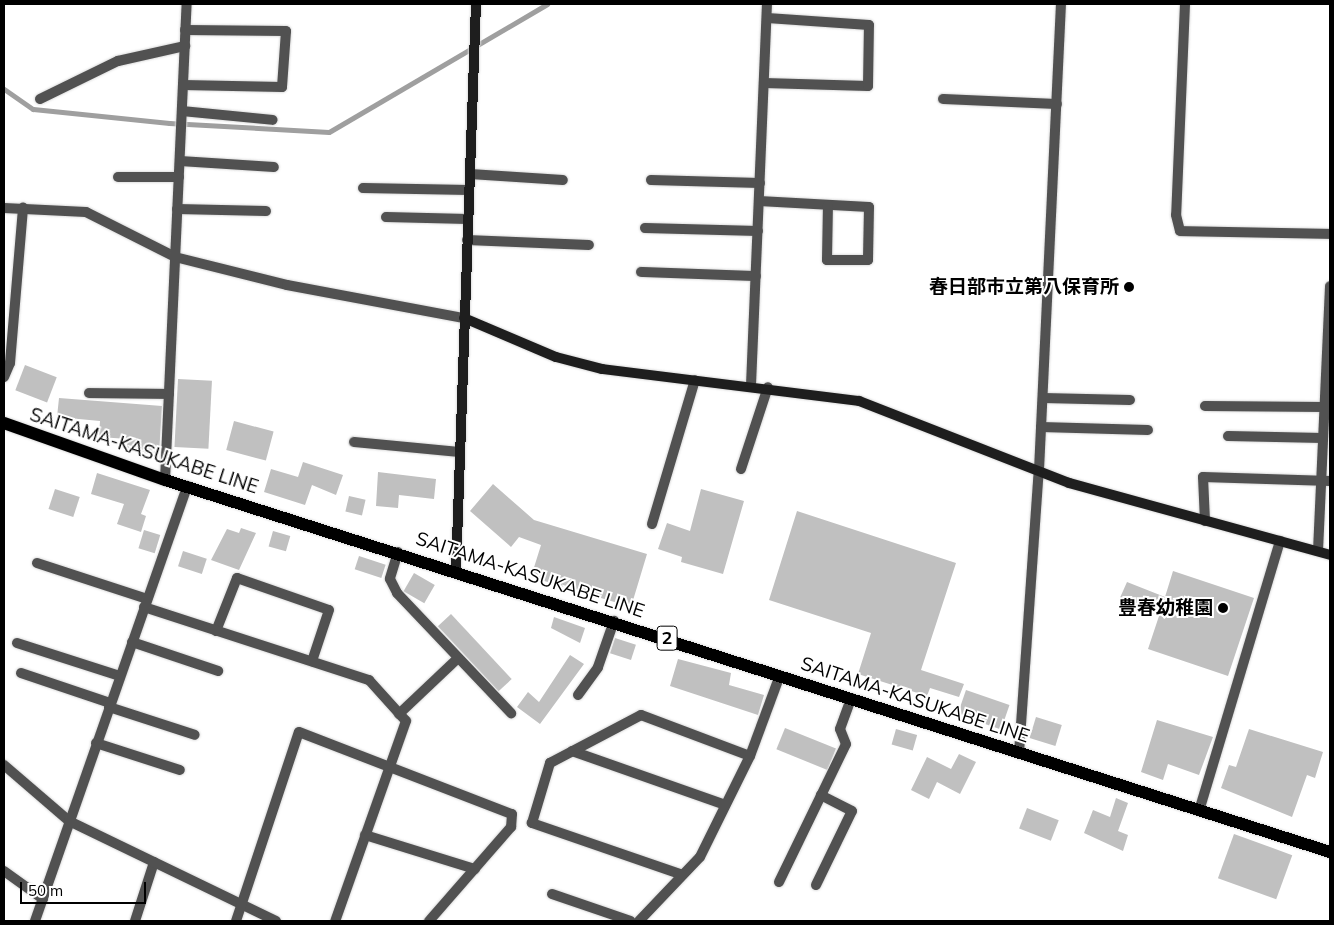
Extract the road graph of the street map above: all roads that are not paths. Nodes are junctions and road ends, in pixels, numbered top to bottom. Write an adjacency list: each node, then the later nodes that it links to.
1 (187, 4): 7 (street)
2 (476, 4): 18 (street)
3 (767, 4): 6 (street)
4 (1061, 4): 13 (street)
5 (1184, 4): 36 (street)
6 (767, 18): 9 (street); 9 (street)
7 (185, 30): 8 (street); 10 (street)
8 (185, 46): 10 (street); 11 (street)
9 (764, 83): 23 (street)
10 (183, 85): 14 (street)
11 (40, 98)
12 (943, 100): 13 (street)
13 (1057, 104): 50 (street)
14 (182, 110): 15 (street); 16 (street)
15 (273, 120)
16 (180, 161): 17 (street); 20 (street)
17 (274, 166)
18 (470, 174): 21 (street); 25 (street)
19 (118, 177): 20 (street)
20 (179, 177): 30 (street)
21 (563, 180)
22 (652, 180): 23 (street)
23 (760, 183): 26 (street)
24 (363, 188): 25 (street)
25 (469, 190): 33 (street)
26 (759, 201): 27 (street); 35 (street)
27 (828, 205): 27 (street)
28 (4, 208): 29 (street)
29 (23, 208): 39 (street); 44 (street)
30 (177, 209): 31 (street); 39 (street)
31 (266, 210)
32 (386, 217): 33 (street)
33 (468, 220): 37 (street)
34 (645, 228): 35 (street)
35 (758, 231): 41 (street)
36 (1330, 234)
37 (467, 240): 38 (street); 43 (street)
38 (589, 244)
39 (175, 257): 43 (street); 49 (street)
40 (641, 272): 41 (street)
41 (756, 276): 46 (street)
42 (1330, 286): 53 (street)
43 (464, 318): 45 (street); 61 (street)
44 (4, 377)
45 (695, 380): 46 (street); 68 (street)
46 (752, 385): 47 (street)
47 (768, 388): 62 (street); 63 (street)
48 (89, 393): 49 (street)
49 (169, 394): 65 (street)
50 (1043, 398): 51 (street); 56 (street)
51 (1130, 400)
52 (1205, 406): 53 (street)
53 (1325, 407): 54 (street)
54 (1327, 422): 59 (street)
55 (4, 423): 65 (main road, SAITAMA-KASUKABE LINE / 2)
56 (1041, 427): 57 (street); 63 (street)
57 (1148, 430)
58 (1228, 436): 59 (street)
59 (1323, 438): 64 (street)
60 (354, 442): 61 (street)
61 (460, 452): 74 (street)
62 (741, 469)
63 (1039, 470): 67 (street); 94 (street)
64 (1326, 479): 67 (street); 70 (street)
65 (165, 480): 66 (main road, SAITAMA-KASUKABE LINE / 2)
66 (187, 486): 71 (main road, SAITAMA-KASUKABE LINE / 2); 75 (street)
67 (1206, 520): 69 (street)
68 (652, 524)
69 (1280, 541): 70 (street); 101 (street)
70 (1318, 551): 72 (street)
71 (398, 552): 74 (main road, SAITAMA-KASUKABE LINE / 2); 80 (street)
72 (1330, 555)
73 (37, 563): 75 (street)
74 (456, 570): 76 (main road, SAITAMA-KASUKABE LINE / 2)
75 (146, 603): 77 (street); 78 (street)
76 (614, 621): 84 (main road, SAITAMA-KASUKABE LINE / 2); 86 (street)
77 (216, 631): 81 (street); 81 (street)
78 (132, 642): 82 (street); 85 (street)
79 (17, 644): 85 (street)
80 (458, 658): 89 (street); 90 (street)
81 (312, 661): 90 (street)
82 (218, 671)
83 (21, 673): 88 (street)
84 (780, 675): 87 (main road, SAITAMA-KASUKABE LINE / 2); 95 (street)
85 (120, 676): 88 (street)
86 (578, 695)
87 (851, 698): 94 (main road, SAITAMA-KASUKABE LINE / 2); 99 (street)
88 (110, 705): 91 (street); 92 (street)
89 (511, 713)
90 (399, 714): 97 (street)
91 (195, 735)
92 (96, 743): 98 (street); 102 (street)
93 (572, 751): 95 (street); 100 (street); 108 (street)
94 (1019, 753): 101 (main road, SAITAMA-KASUKABE LINE / 2)
95 (750, 756): 100 (street)
96 (4, 765): 102 (street)
97 (388, 765): 103 (street); 106 (street); 113 (street)
98 (180, 770)
99 (821, 795): 109 (street); 110 (street)
100 (725, 805): 108 (street)
101 (1199, 811): 104 (main road, SAITAMA-KASUKABE LINE / 2)
102 (68, 821): 105 (street); 112 (street)
103 (365, 834): 106 (street); 118 (street)
104 (1330, 852)
105 (154, 862): 113 (street); 115 (street)
106 (475, 869): 119 (street)
107 (4, 871): 112 (street)
108 (680, 874): 121 (street)
109 (779, 882)
110 (816, 885)
111 (552, 894): 120 (street)
112 (42, 899): 114 (street)
113 (243, 904): 116 (street); 117 (street)
114 (35, 921)
115 (135, 921)
116 (236, 921)
117 (276, 921)
118 (335, 921)
119 (429, 921)
120 (631, 921)
121 (639, 921)

